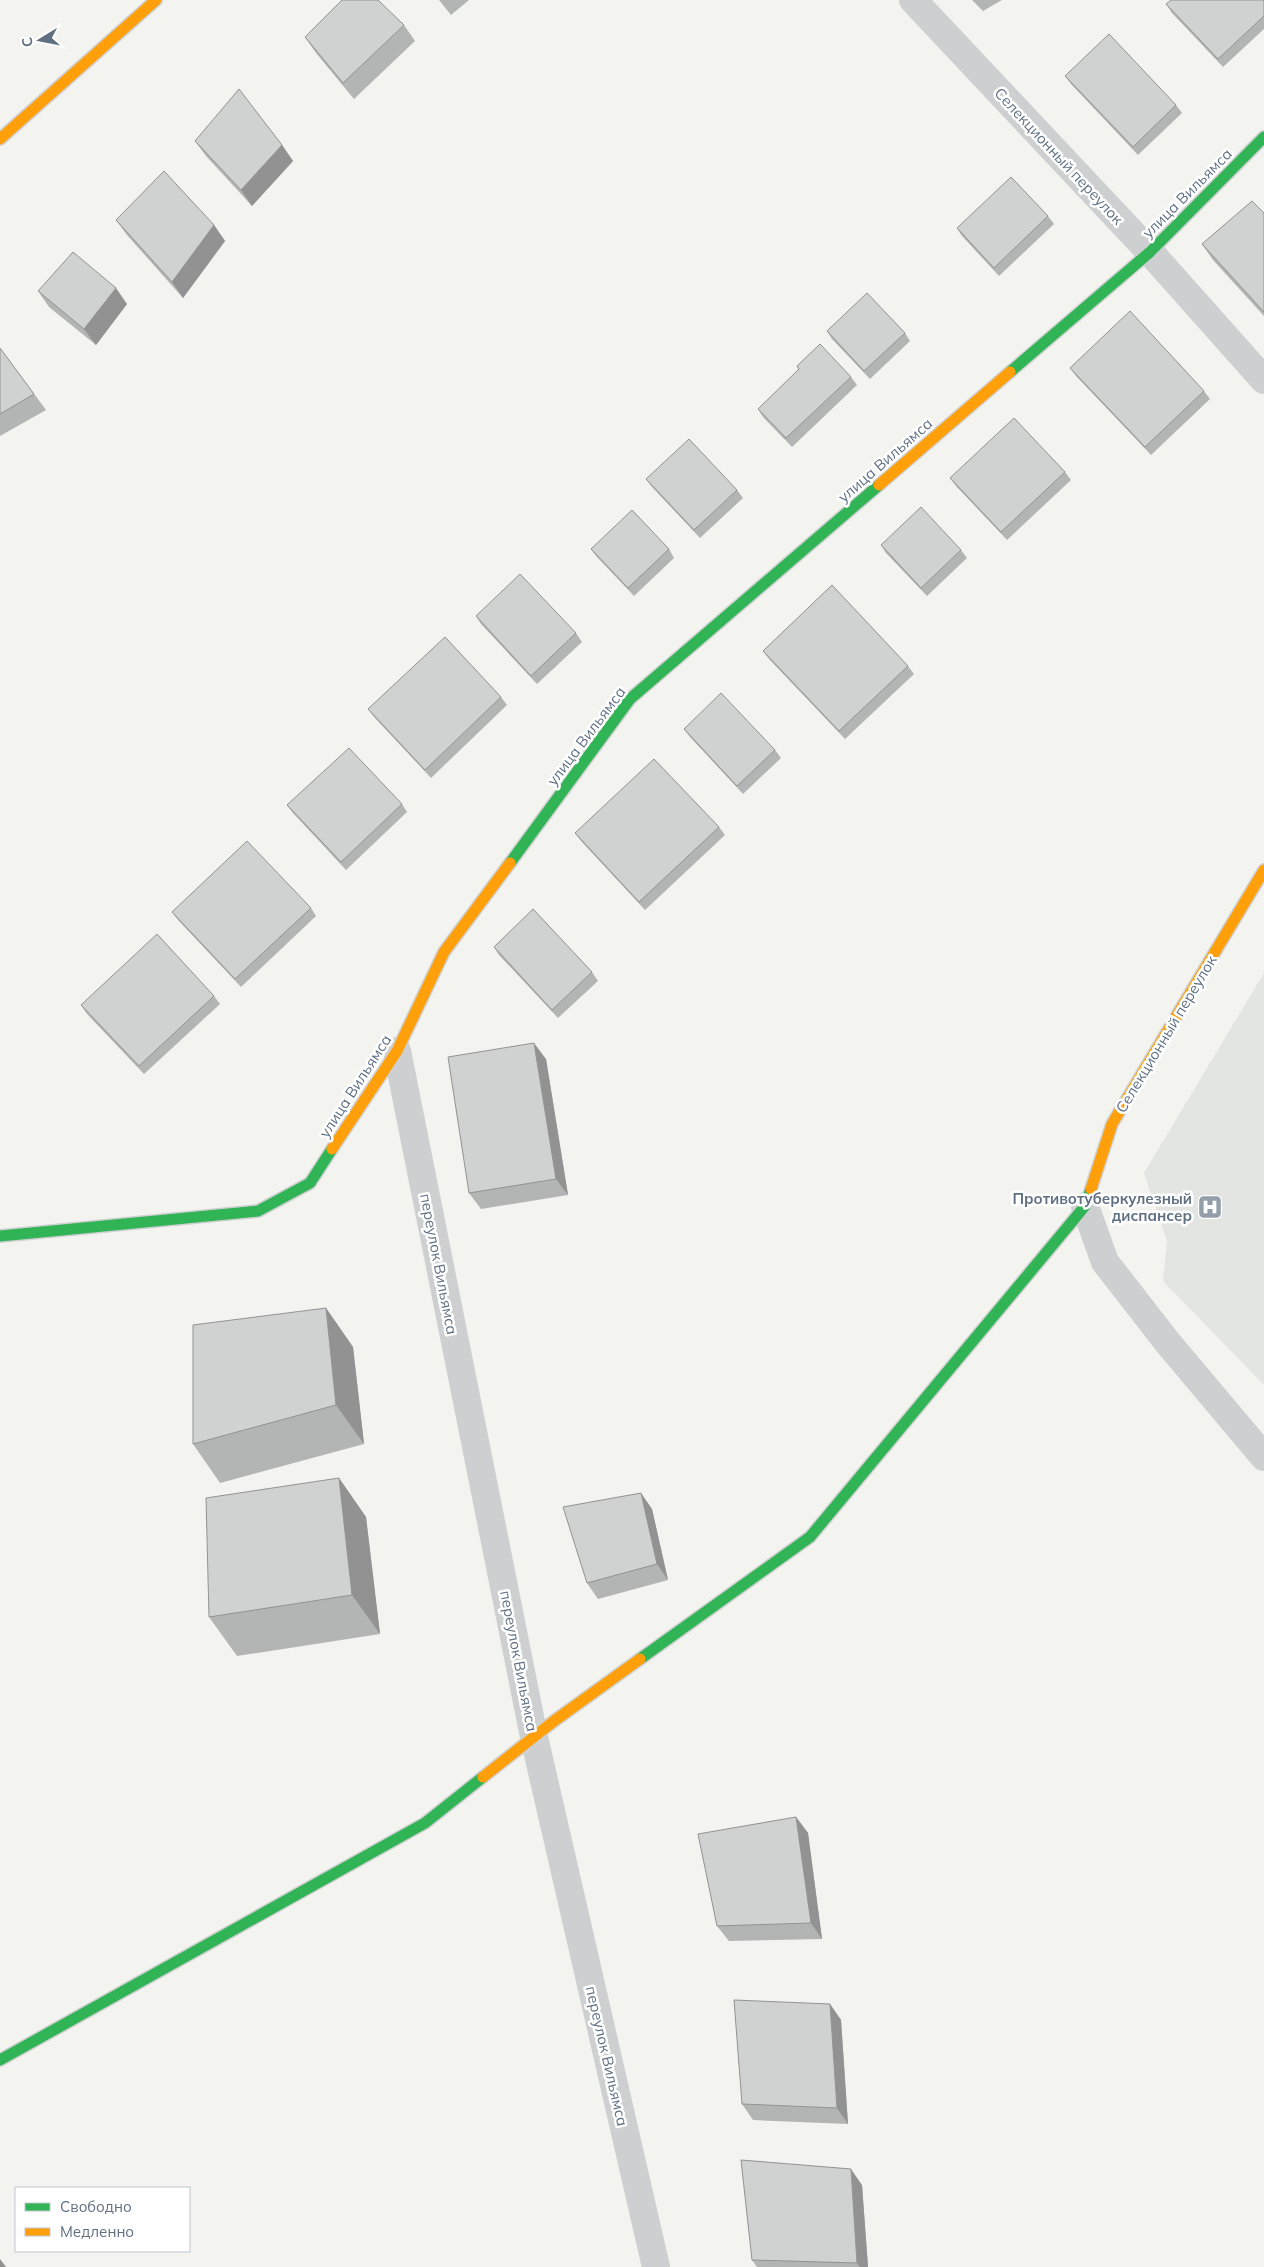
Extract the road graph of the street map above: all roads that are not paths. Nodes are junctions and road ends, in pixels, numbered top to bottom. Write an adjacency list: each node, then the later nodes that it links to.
1 (156, 0): 4 (street)
2 (913, 0): 5 (street, Селекционный переулок)
3 (1264, 136): 5 (street, улица Вильямса)
4 (0, 139)
5 (1150, 252): 6 (street, Селекционный переулок); 8 (street, улица Вильямса)
6 (1264, 380)
7 (1264, 870): 9 (street, Селекционный переулок)
8 (397, 1051): 10 (street, улица Вильямса); 12 (street, переулок Вильямса)
9 (1085, 1206): 11 (street); 12 (street)
10 (0, 1236)
11 (1264, 1457)
12 (534, 1736): 13 (street); 14 (street, переулок Вильямса)
13 (0, 2060)
14 (656, 2267)

